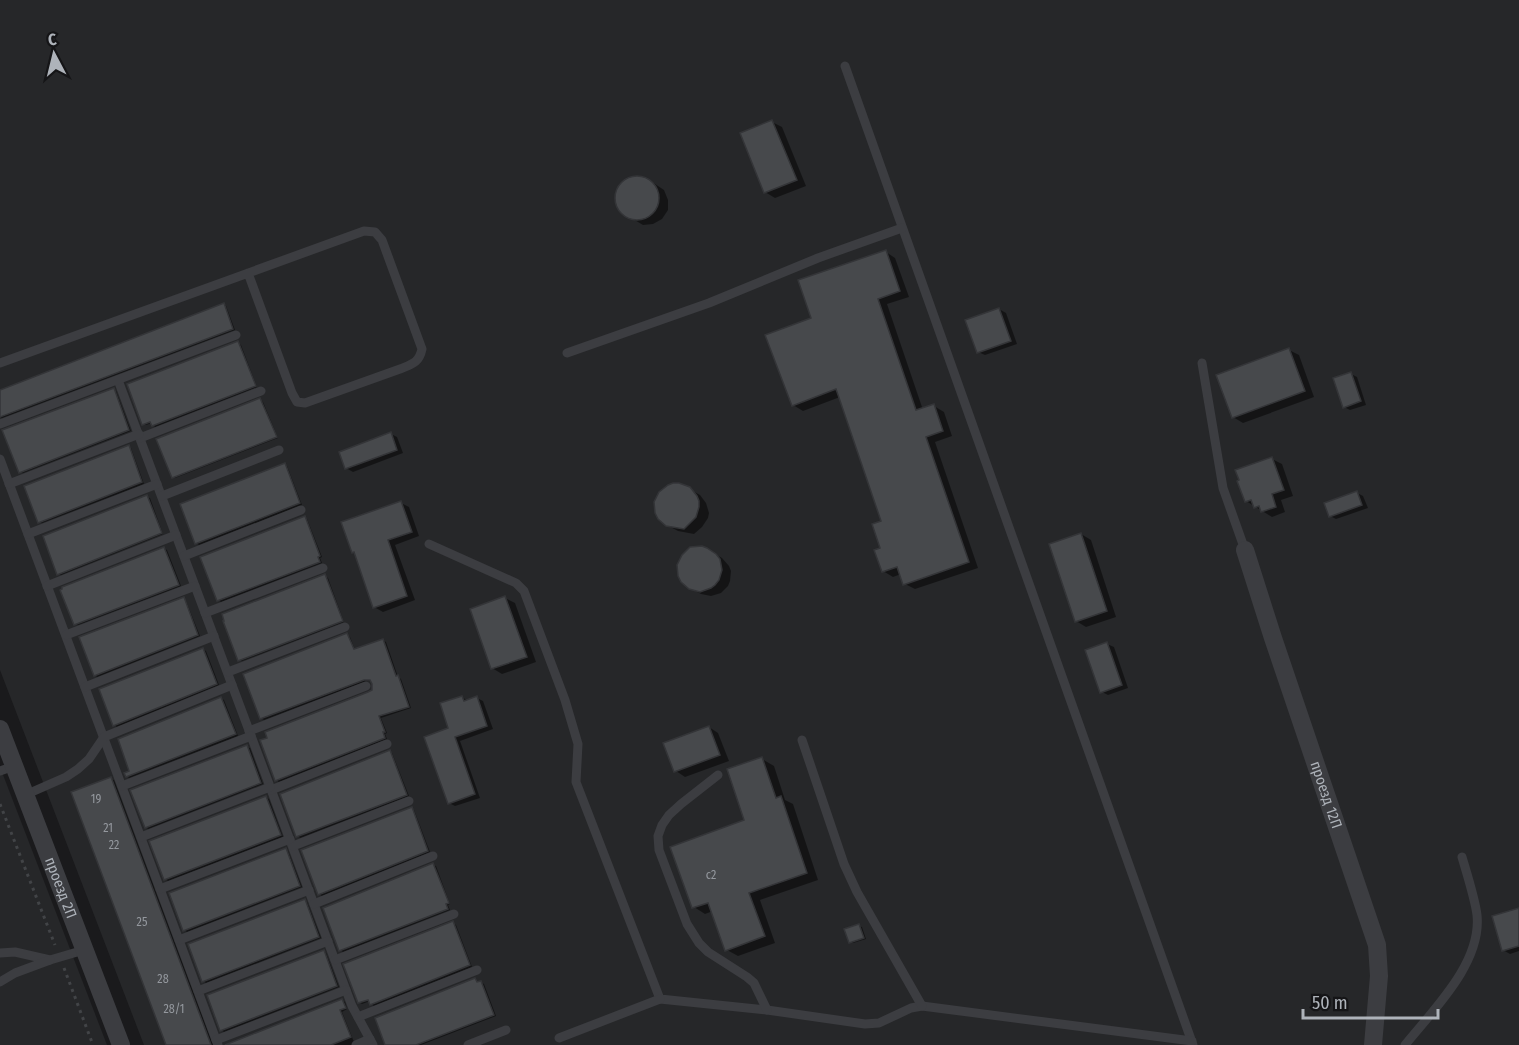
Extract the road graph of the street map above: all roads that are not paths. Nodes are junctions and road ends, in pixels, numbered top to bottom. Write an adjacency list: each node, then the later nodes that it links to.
1 (845, 66): 2 (lane)
2 (902, 228): 5 (lane); 71 (lane)
3 (248, 273): 3 (lane); 6 (lane)
4 (236, 335): 8 (lane)
5 (567, 353)
6 (0, 363)
7 (1202, 363): 21 (lane)
8 (118, 380): 10 (lane); 11 (lane)
9 (261, 391): 11 (lane)
10 (0, 424)
11 (139, 436): 14 (lane); 15 (lane)
12 (279, 450): 16 (lane)
13 (0, 459): 14 (lane)
14 (9, 484): 18 (lane)
15 (158, 484): 16 (lane); 18 (lane)
16 (162, 496): 19 (lane)
17 (301, 510): 22 (lane)
18 (28, 534): 24 (lane)
19 (176, 535): 22 (lane); 24 (lane)
20 (429, 544): 63 (lane)
21 (1245, 550): 75 (street, проезд 12П)
22 (184, 556): 25 (lane)
23 (323, 568): 26 (lane)
24 (47, 586): 28 (lane)
25 (195, 586): 26 (lane); 28 (lane)
26 (206, 613): 29 (lane)
27 (345, 627): 30 (lane)
28 (66, 635): 33 (lane)
29 (214, 636): 30 (lane); 33 (lane)
30 (228, 672): 31 (lane)
31 (232, 686): 35 (lane); 36 (lane)
32 (366, 686): 35 (lane)
33 (85, 687): 36 (lane)
34 (0, 729): 39 (street, проезд 2П)
35 (250, 733): 41 (lane); 42 (lane)
36 (104, 737): 41 (lane); 43 (lane)
37 (802, 740): 64 (lane)
38 (387, 744): 42 (lane)
39 (7, 769): 43 (street, проезд 2П)
40 (718, 775): 65 (lane)
41 (122, 786): 45 (lane)
42 (271, 788): 45 (lane); 46 (lane)
43 (25, 795): 55 (street, проезд 2П)
44 (409, 801): 46 (lane)
45 (141, 837): 49 (lane)
46 (291, 843): 49 (lane); 50 (lane)
47 (433, 856): 51 (lane)
48 (1462, 857): 76 (lane)
49 (160, 889): 53 (lane)
50 (309, 890): 51 (lane); 53 (lane)
51 (314, 904): 54 (lane)
52 (454, 914): 58 (lane)
53 (179, 940): 62 (lane)
54 (328, 941): 58 (lane); 62 (lane)
55 (84, 950): 57 (lane); 72 (street, проезд 2П)
56 (0, 953): 57 (lane)
57 (55, 959): 60 (lane)
58 (335, 960): 61 (lane)
59 (477, 970): 66 (lane)
60 (0, 982)
61 (346, 990): 66 (lane); 69 (lane)
62 (198, 992): 69 (lane)
63 (660, 999): 65 (lane); 68 (lane)
64 (922, 1006): 65 (lane); 71 (lane)
65 (767, 1010)
66 (358, 1017): 70 (lane)
67 (506, 1030): 74 (lane)
68 (559, 1038)
69 (217, 1042)
70 (371, 1042): 73 (lane)
71 (1192, 1043)
72 (121, 1045)
73 (356, 1045)
74 (468, 1045)
75 (1373, 1045)
76 (1405, 1045)

